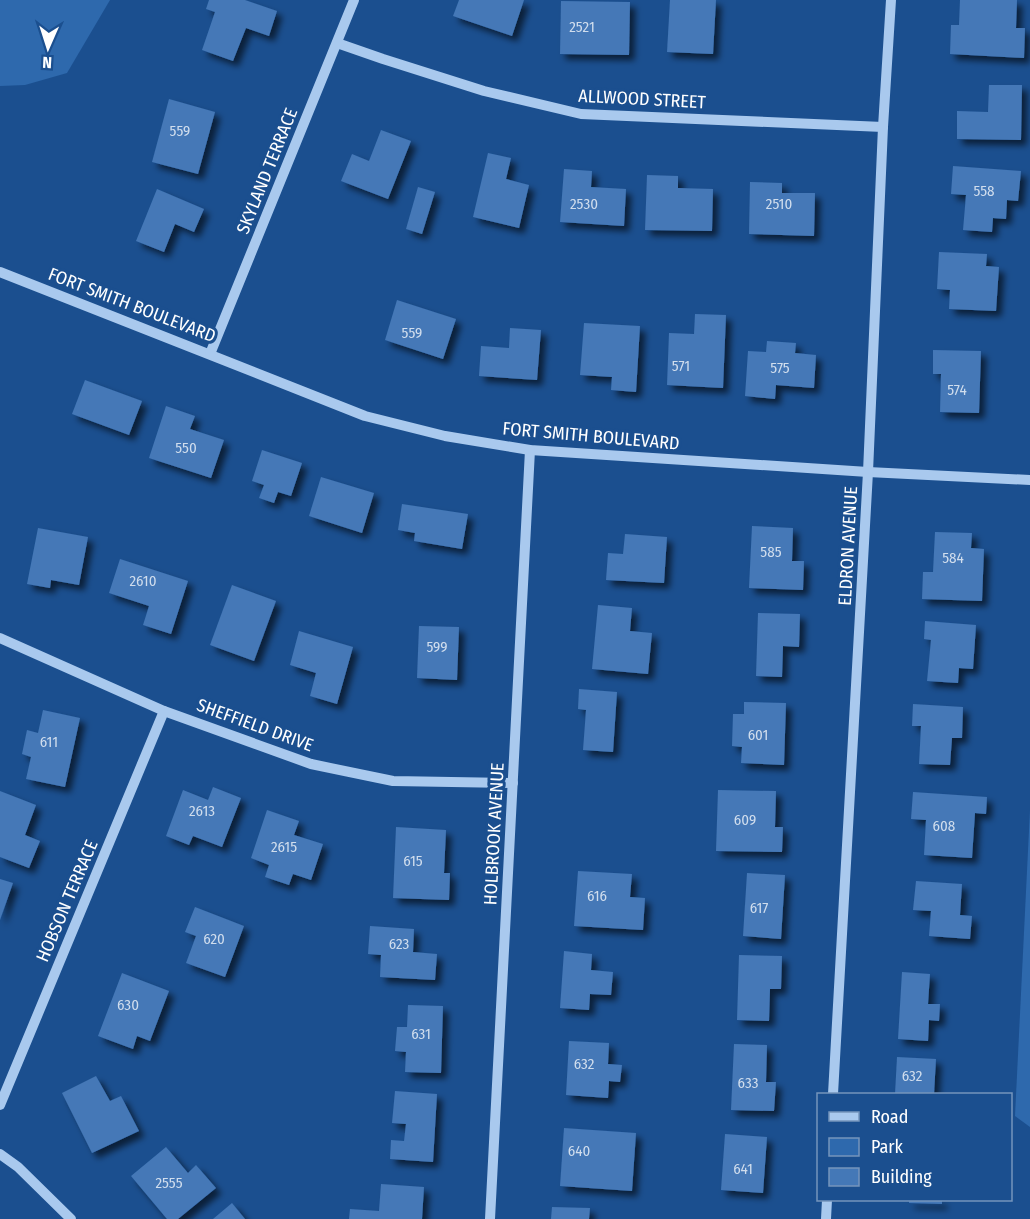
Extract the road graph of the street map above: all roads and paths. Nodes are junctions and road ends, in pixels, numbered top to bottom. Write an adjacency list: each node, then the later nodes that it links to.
1 (354, 0): 3 (street, SKYLAND TERRACE)
2 (891, 0): 4 (street, ELDRON AVENUE)
3 (337, 43): 4 (street, ALLWOOD STREET); 6 (street, SKYLAND TERRACE)
4 (883, 127): 8 (street, ELDRON AVENUE)
5 (0, 272): 6 (street, FORT SMITH BOULEVARD)
6 (210, 354): 7 (street, FORT SMITH BOULEVARD)
7 (530, 450): 8 (street, FORT SMITH BOULEVARD); 12 (street, HOLBROOK AVENUE)
8 (868, 472): 9 (street, FORT SMITH BOULEVARD); 13 (street, ELDRON AVENUE)
9 (1030, 480)
10 (0, 639): 11 (street, SHEFFIELD DRIVE)
11 (164, 711): 12 (street, SHEFFIELD DRIVE); 14 (street, HOBSON TERRACE)
12 (513, 783): 18 (street, HOLBROOK AVENUE)
13 (833, 1093)
14 (0, 1105)
15 (0, 1154): 17 (street)
16 (827, 1201): 19 (street)
17 (71, 1219)
18 (489, 1219)
19 (826, 1219)

